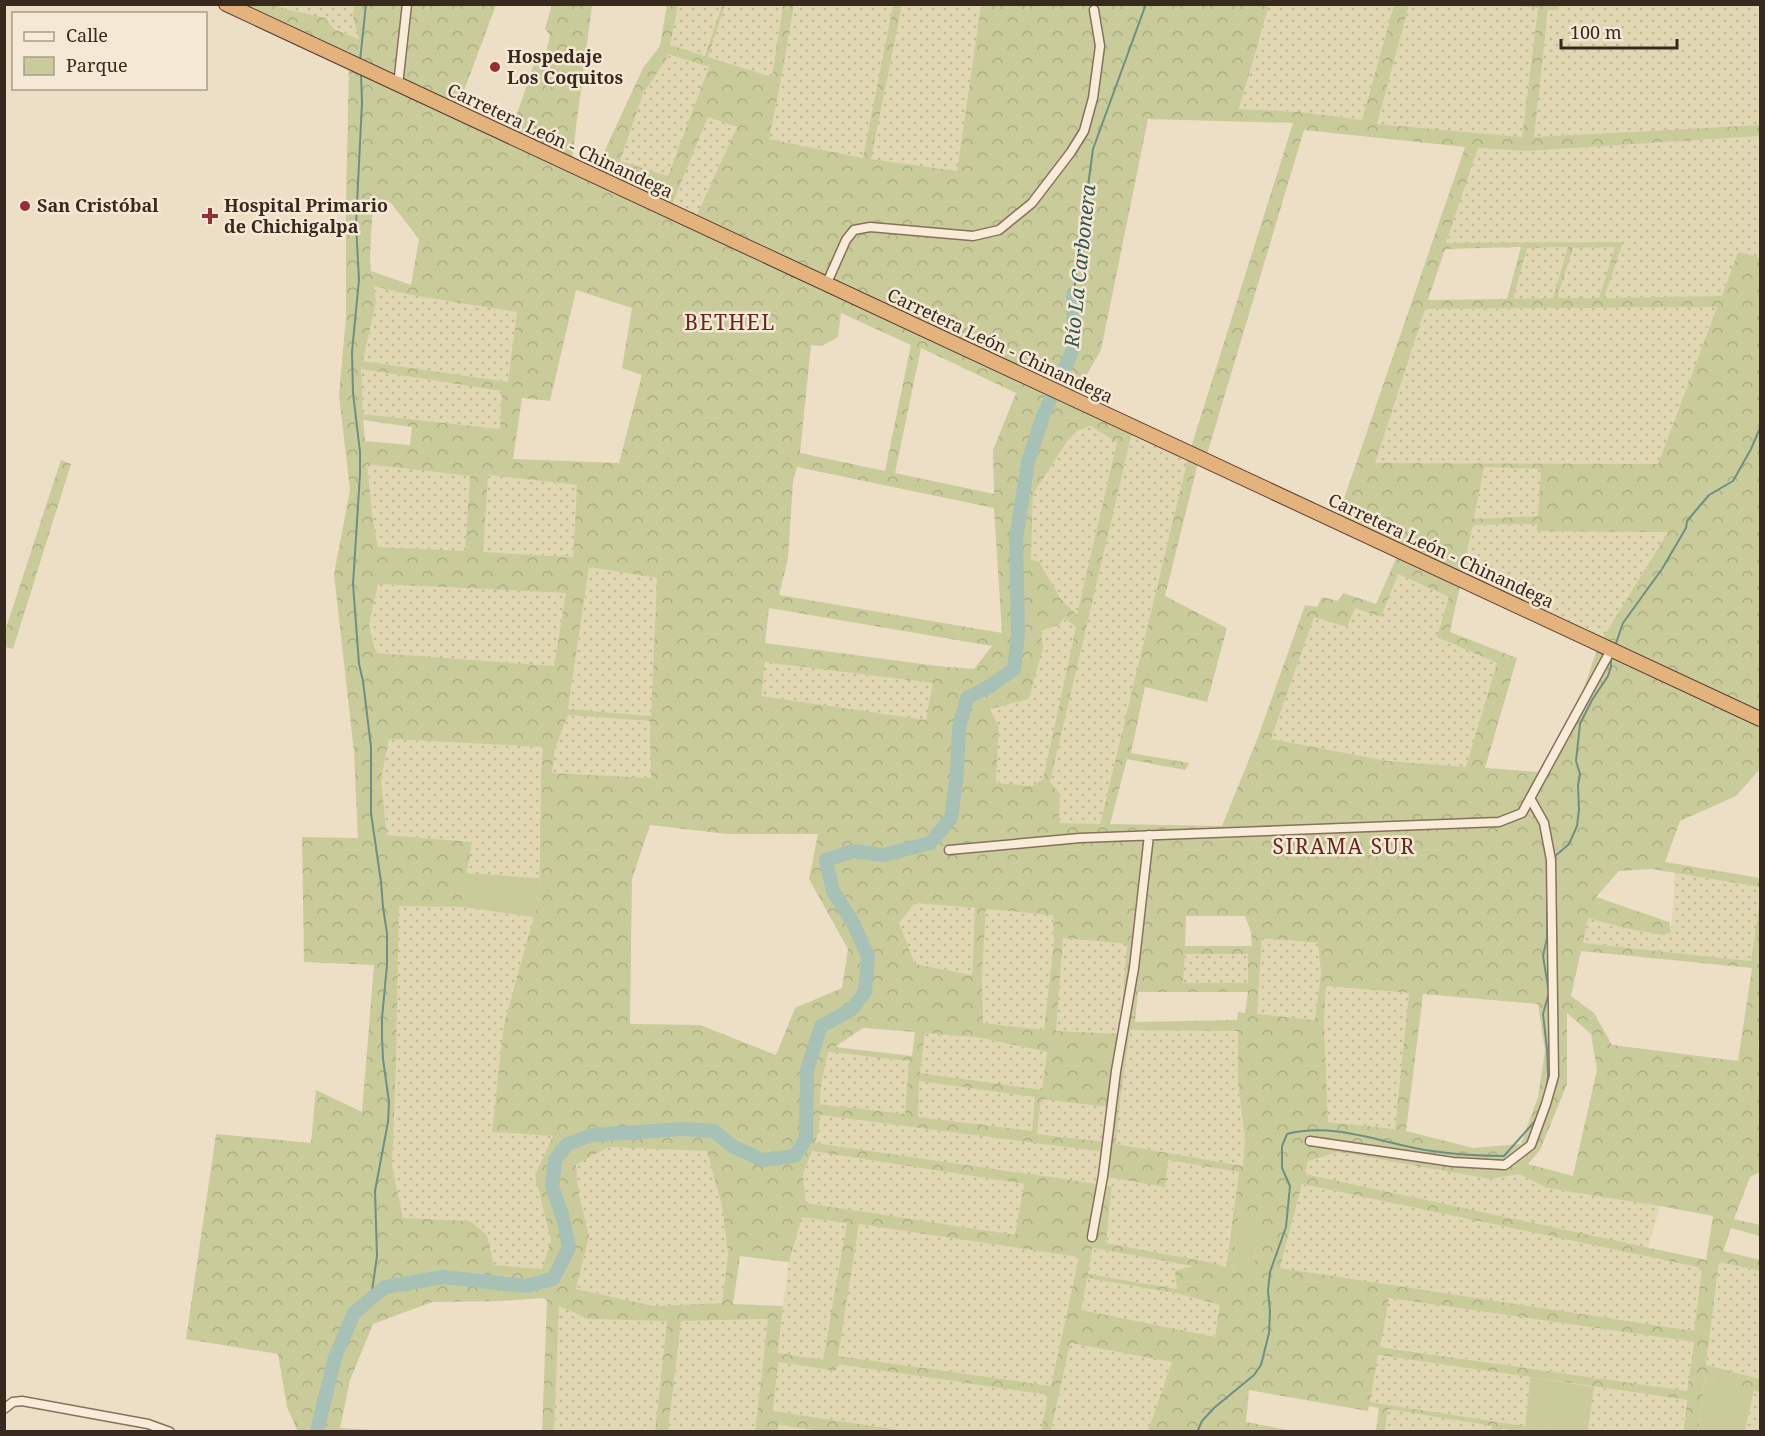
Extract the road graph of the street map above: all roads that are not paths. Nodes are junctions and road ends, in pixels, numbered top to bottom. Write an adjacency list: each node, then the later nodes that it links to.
1 (226, 4): 4 (highway, Carretera León - Chinandega)
2 (407, 4): 4 (street)
3 (1094, 10): 5 (street)
4 (398, 85): 5 (highway, Carretera León - Chinandega)
5 (826, 285): 6 (highway, Carretera León - Chinandega)
6 (1614, 651): 7 (highway, Carretera León - Chinandega); 8 (street)
7 (1761, 719)
8 (1530, 798): 9 (street); 11 (street)
9 (1149, 835): 10 (street); 12 (street)
10 (949, 850)
11 (1311, 1141)
12 (1092, 1237)
13 (4, 1409): 14 (street)
14 (170, 1431)

